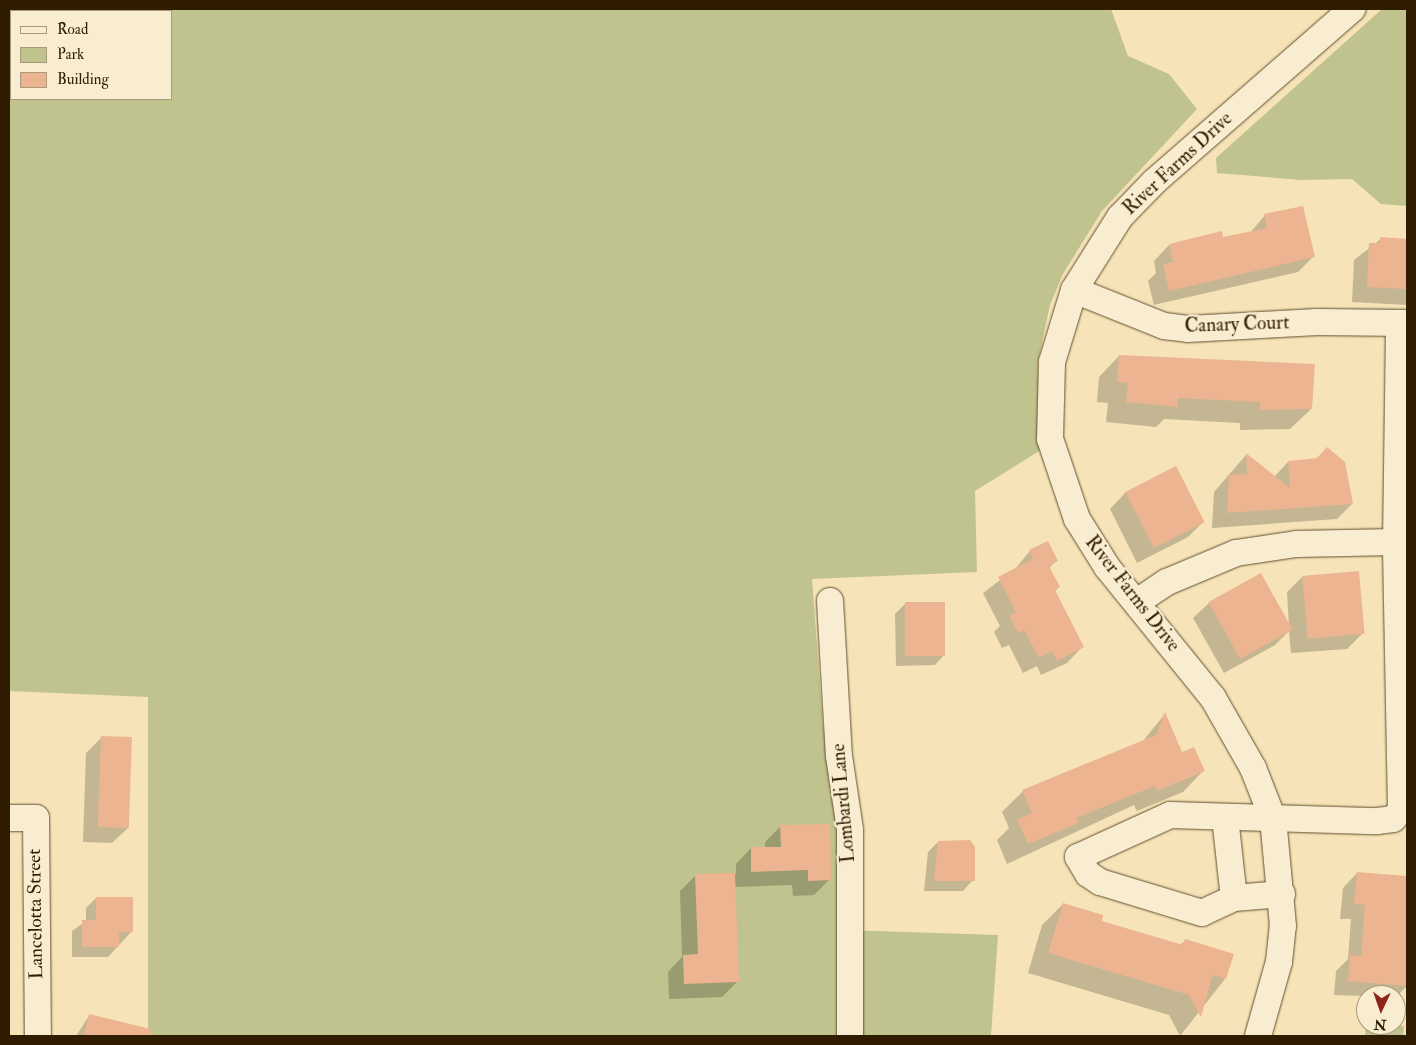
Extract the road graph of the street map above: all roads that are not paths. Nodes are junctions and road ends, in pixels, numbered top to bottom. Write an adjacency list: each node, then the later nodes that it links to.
1 (1352, 9): 2 (street, River Farms Drive)
2 (1074, 290): 3 (street, Canary Court); 6 (street, River Farms Drive)
3 (1403, 324): 4 (street)
4 (1396, 542): 6 (street); 9 (street)
5 (830, 601): 13 (street, Lombardi Lane)
6 (1137, 602): 9 (street, River Farms Drive)
7 (1225, 817): 9 (street); 11 (street); 11 (street)
8 (9, 818): 12 (street, Lancelotta Street)
9 (1273, 819): 10 (street, River Farms Drive)
10 (1282, 894): 11 (street); 14 (street, River Farms Drive)
11 (1234, 898)
12 (38, 1036)
13 (850, 1036)
14 (1258, 1036)

